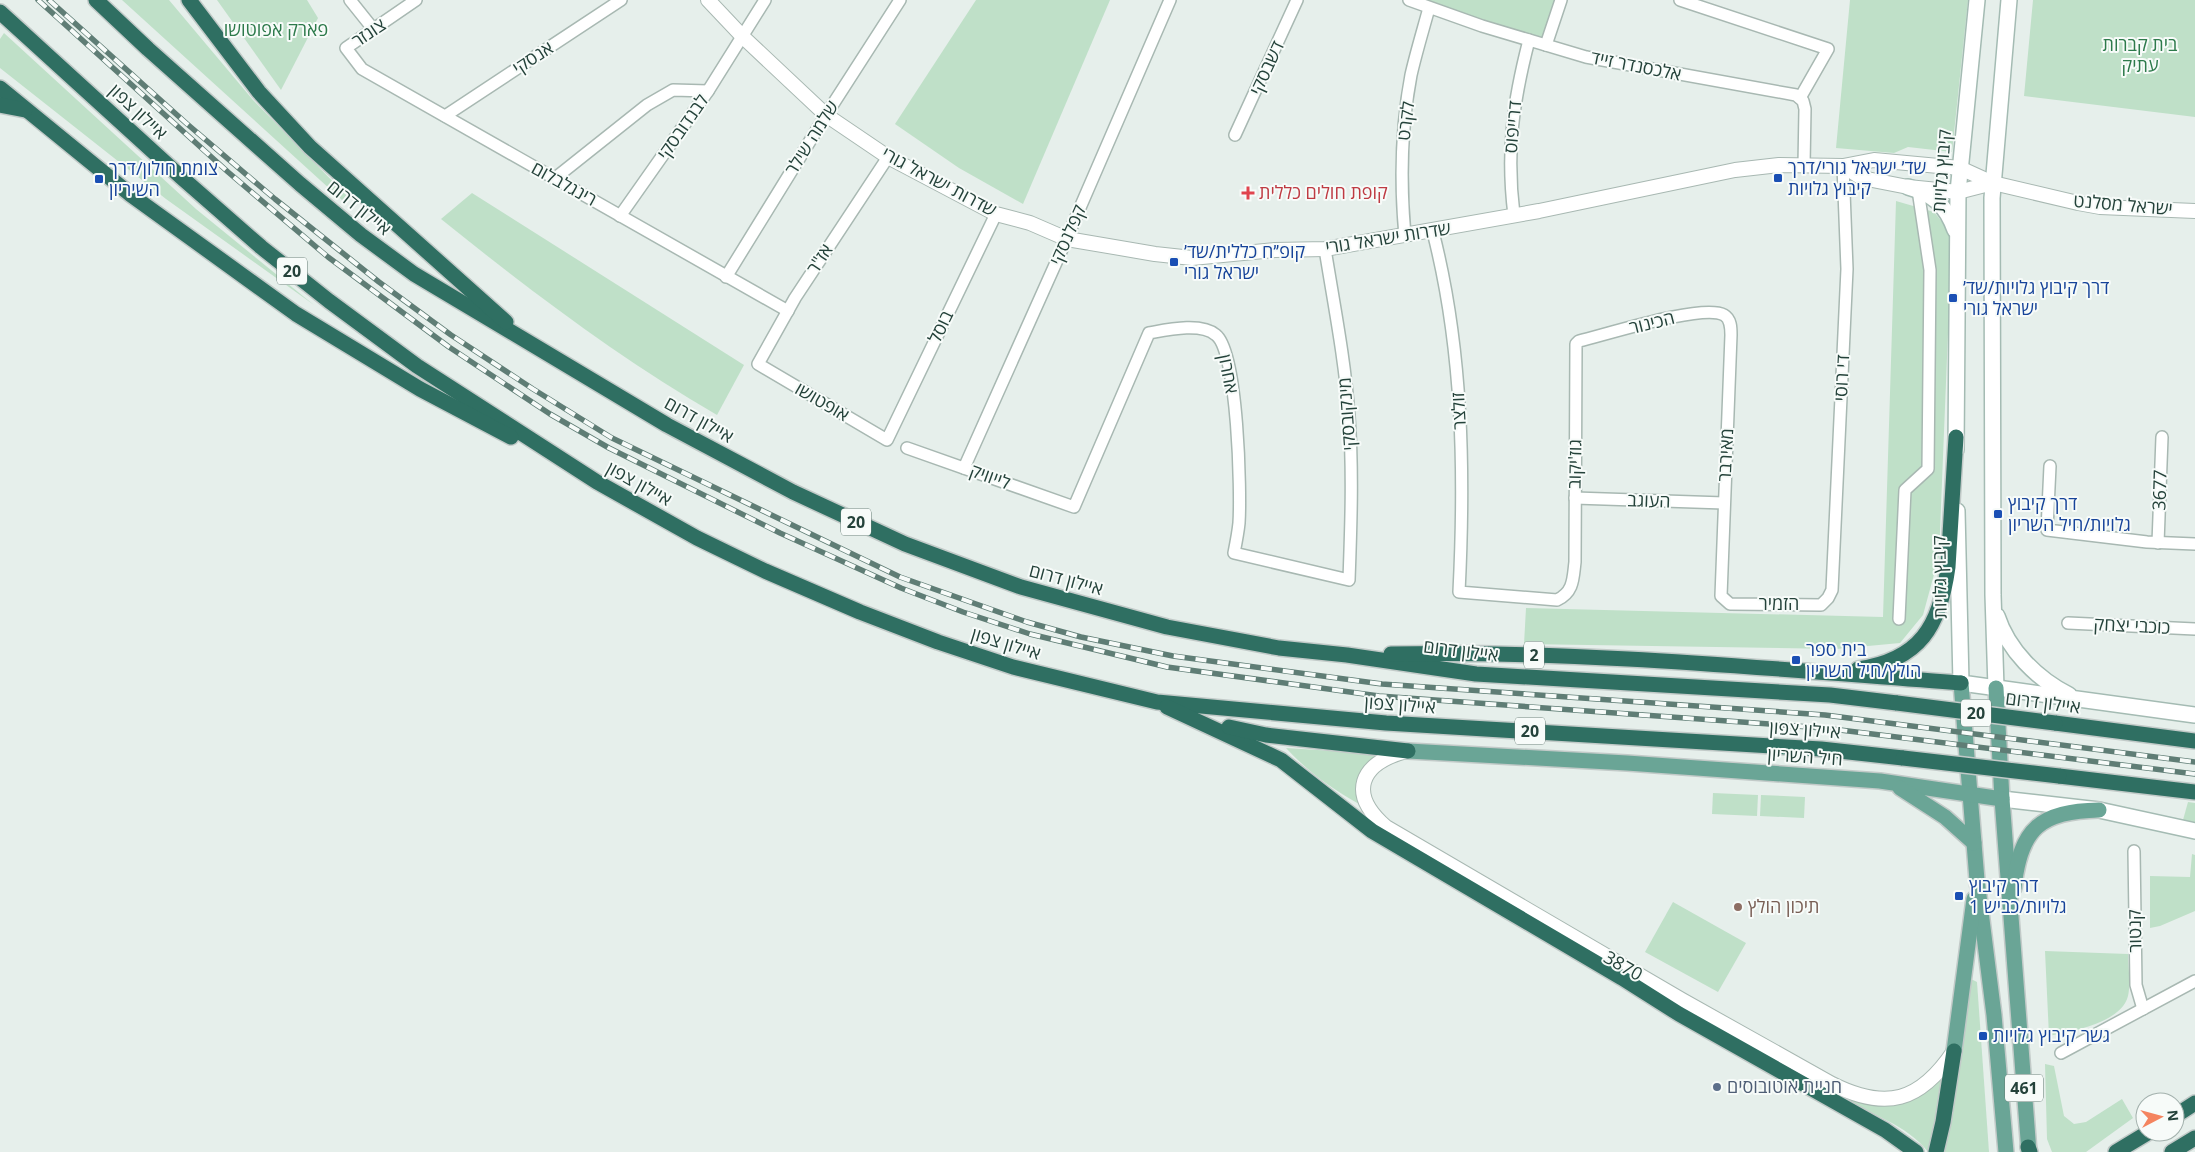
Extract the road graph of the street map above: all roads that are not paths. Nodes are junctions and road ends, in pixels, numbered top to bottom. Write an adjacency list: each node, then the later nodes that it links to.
1 (96, 0): 52 (highway, איילון דרום / 20)
2 (190, 0): 52 (highway)
3 (350, 0): 18 (street)
4 (416, 0): 18 (street, צונזר)
5 (621, 0): 29 (street, אנסקי)
6 (708, 0): 19 (street, שדרות ישראל גורי)
7 (765, 0): 19 (street, לבנדובסקי)
8 (900, 0): 28 (street, שלמה שילר)
9 (1170, 0): 46 (street, קפלנסקי)
10 (1297, 0): 30 (street, דשבסקי)
11 (1409, 0): 16 (street, אלכסנדר זייד)
12 (1561, 0): 21 (street)
13 (1680, 0): 25 (street)
14 (1977, 0): 34 (main road, קיבוץ גלויות)
15 (2009, 0): 36 (main road)
16 (1429, 8): 20 (street, אלכסנדר זייד); 44 (street, לקרט)
17 (0, 12): 60 (highway, איילון צפון / 20)
18 (374, 30): 22 (street, צונזר)
19 (743, 37): 24 (street, לבנדובסקי); 28 (street, שדרות ישראל גורי)
20 (1529, 40): 21 (street, אלכסנדר זייד); 41 (street, דרייפוס)
21 (1546, 45): 25 (street, אלכסנדר זייד)
22 (346, 48): 29 (street, רינגלבלום)
23 (0, 88): 27 (highway)
24 (708, 91): 35 (street); 42 (street, לבנדובסקי)
25 (1800, 98): 32 (street)
26 (0, 105): 27 (highway)
27 (35, 114): 60 (highway)
28 (826, 115): 31 (street, שדרות ישראל גורי); 48 (street, שלמה שילר)
29 (445, 116): 35 (street, רינגלבלום)
30 (1235, 135)
31 (888, 158): 40 (street, שדרות ישראל גורי); 49 (street, אז"ר)
32 (1804, 165): 33 (street, שדרות ישראל גורי); 41 (street, שדרות ישראל גורי)
33 (1843, 166): 34 (street, שדרות ישראל גורי); 37 (street, שדרות ישראל גורי); 68 (street, די רוסי)
34 (1960, 168): 36 (street, שדרות ישראל גורי); 38 (main road, קיבוץ גלויות)
35 (554, 178): 42 (street, רינגלבלום)
36 (1993, 183): 38 (street, שדרות ישראל גורי); 39 (street, ישראל מסלנט); 69 (main road)
37 (1913, 189): 38 (street, שדרות ישראל גורי); 45 (main road); 71 (street)
38 (1958, 192): 45 (main road, קיבוץ גלויות)
39 (2195, 211)
40 (996, 214): 46 (street, שדרות ישראל גורי); 56 (street, בוסל)
41 (1514, 215): 43 (street, שדרות ישראל גורי)
42 (620, 216): 48 (street, רינגלבלום)
43 (1432, 232): 44 (street, שדרות ישראל גורי); 67 (street, זולצר)
44 (1405, 236): 47 (street, שדרות ישראל גורי)
45 (1957, 237): 55 (main road, קיבוץ גלויות)
46 (1067, 239): 47 (street, שדרות ישראל גורי); 59 (street, קפלנסקי)
47 (1325, 249): 66 (street, מינקובסקי)
48 (726, 277): 49 (street, רינגלבלום)
49 (788, 311): 53 (street, אז"ר)
50 (1726, 316): 51 (street, הכינור); 62 (street, מאירבר)
51 (1579, 341): 61 (street, גוז'יקוב)
52 (532, 344): 74 (highway, איילון דרום / 20)
53 (758, 364): 56 (street, אופטושו)
54 (2162, 436): 64 (street, 3677)
55 (1956, 437): 75 (highway); 76 (main road, קיבוץ גלויות)
56 (887, 440)
57 (907, 448): 59 (street, לייוויק)
58 (2050, 466): 64 (street)
59 (964, 468): 63 (street, לייוויק)
60 (596, 482): 79 (highway, איילון צפון / 20)
61 (1575, 498): 62 (street, העוגב); 67 (street, גוז'יקוב)
62 (1724, 503): 70 (street, מאירבר)
63 (1074, 507): 66 (street, אחרון)
64 (2158, 543): 65 (street)
65 (2195, 544)
66 (1234, 553)
67 (1572, 587)
68 (1832, 590): 70 (street, הזמיר)
69 (1993, 595): 77 (main road); 78 (main road)
70 (1721, 596)
71 (1899, 619)
72 (2068, 623): 73 (street, כוכבי יצחק)
73 (2195, 629)
74 (1347, 655): 75 (highway, 2); 81 (highway, איילון דרום / 20, bridge)
75 (1831, 673): 76 (highway, 2)
76 (1961, 683): 77 (main road); 85 (main road, קיבוץ גלויות)
77 (1996, 688): 78 (main road); 86 (main road)
78 (2079, 700): 80 (main road)
79 (1157, 702): 82 (highway); 84 (highway, איילון צפון / 20, bridge); 100 (highway)
80 (2195, 715)
81 (2195, 740)
82 (1408, 751): 83 (main road, חיל השריון); 95 (street, 3870)
83 (1880, 781): 85 (main road, חיל השריון); 89 (main road)
84 (2195, 792)
85 (1969, 794): 86 (main road, חיל השריון); 89 (main road, קיבוץ גלויות / 461)
86 (2002, 799): 87 (main road, חיל השריון); 92 (main road, 461)
87 (2099, 810): 88 (main road, חיל השריון); 92 (main road)
88 (2195, 831)
89 (1974, 843): 91 (main road, קיבוץ גלויות / 461)
90 (2134, 851): 94 (street, קנטור)
91 (1977, 880): 95 (main road); 102 (main road, קיבוץ גלויות / 461)
92 (2012, 924): 99 (main road, 461)
93 (2195, 981): 94 (street)
94 (2143, 1009): 96 (street)
95 (1954, 1052): 101 (highway)
96 (2061, 1053)
97 (2195, 1138): 104 (highway)
98 (2135, 1140): 103 (highway)
99 (2029, 1150)
100 (1916, 1152)
101 (1936, 1152)
102 (2006, 1152)
103 (2116, 1152)
104 (2172, 1152)

